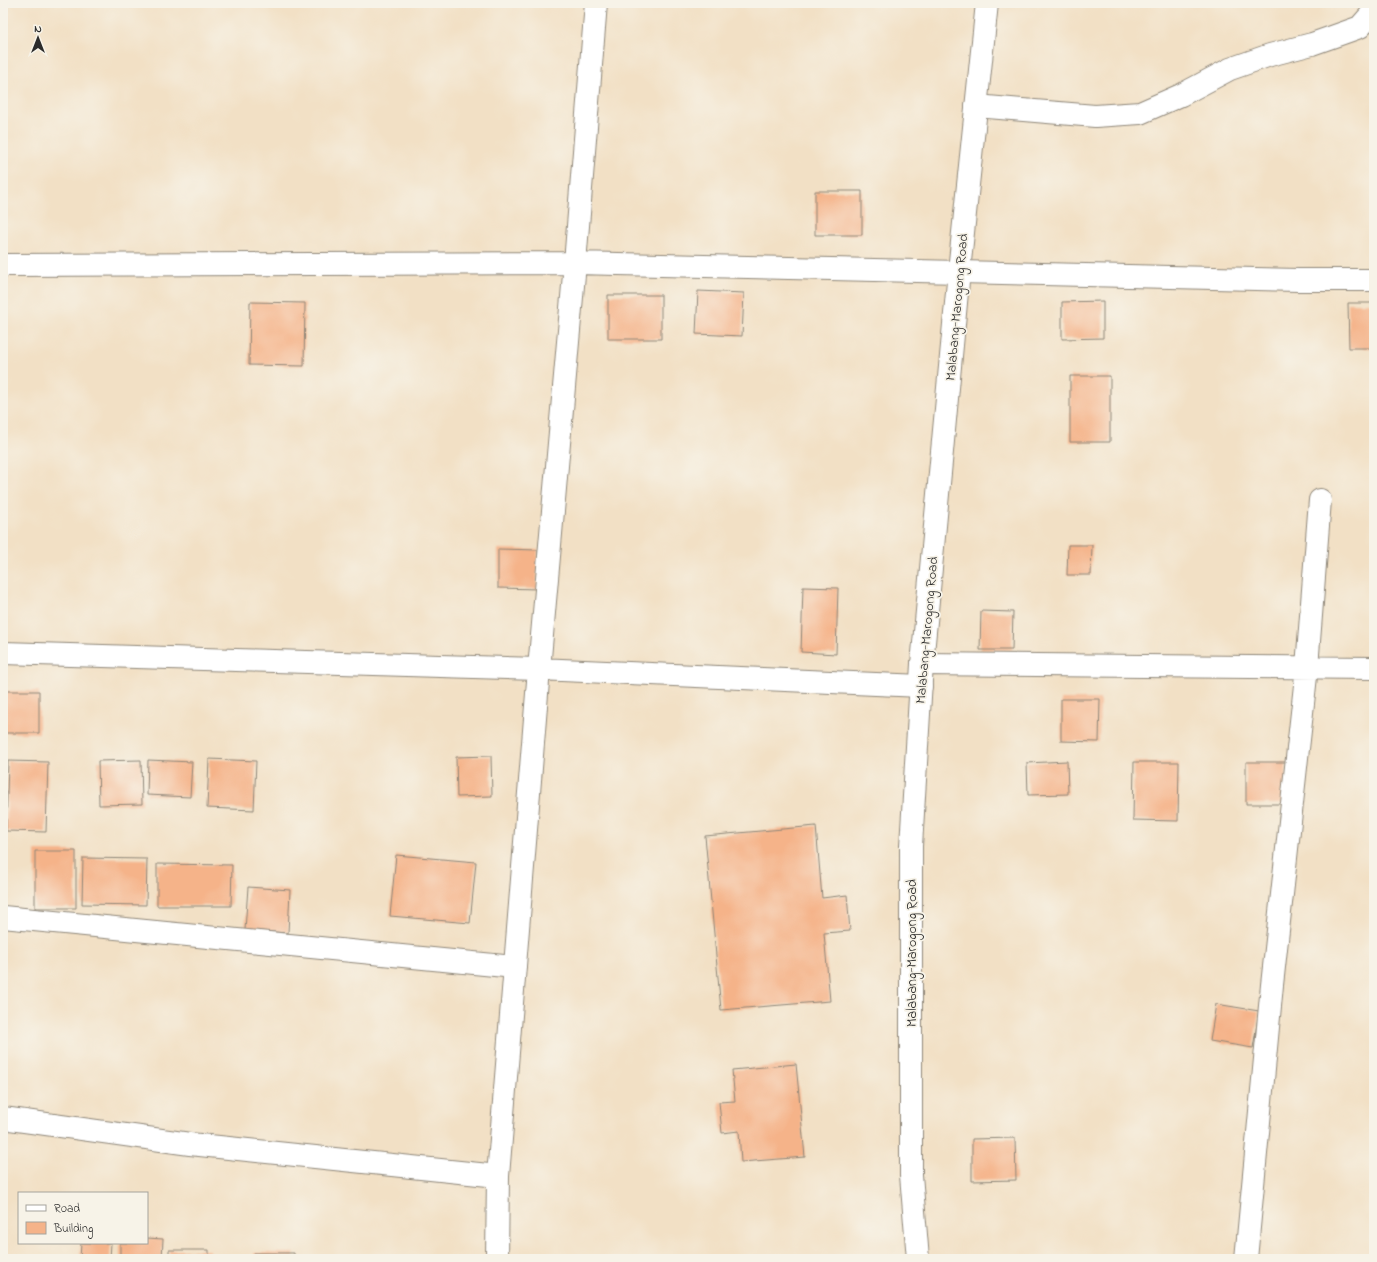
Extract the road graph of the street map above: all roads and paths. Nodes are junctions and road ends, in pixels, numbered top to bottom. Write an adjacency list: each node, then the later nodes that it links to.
1 (596, 3): 5 (street)
2 (987, 3): 4 (street, Malabang-Marogong Road)
3 (1374, 12): 4 (street)
4 (976, 106): 7 (street, Malabang-Marogong Road)
5 (575, 263): 6 (street); 7 (street); 14 (street)
6 (3, 265)
7 (958, 271): 8 (street); 11 (street, Malabang-Marogong Road)
8 (1374, 280)
9 (1320, 500): 12 (street)
10 (3, 653): 14 (street)
11 (922, 664): 12 (street); 15 (street, Malabang-Marogong Road)
12 (1306, 667): 13 (street); 22 (street)
13 (1374, 668)
14 (539, 669): 15 (street); 17 (street)
15 (920, 686): 21 (street, Malabang-Marogong Road)
16 (3, 917): 17 (street)
17 (515, 967): 19 (street)
18 (3, 1118): 19 (street)
19 (498, 1176): 20 (street)
20 (497, 1259)
21 (918, 1259)
22 (1246, 1259)

